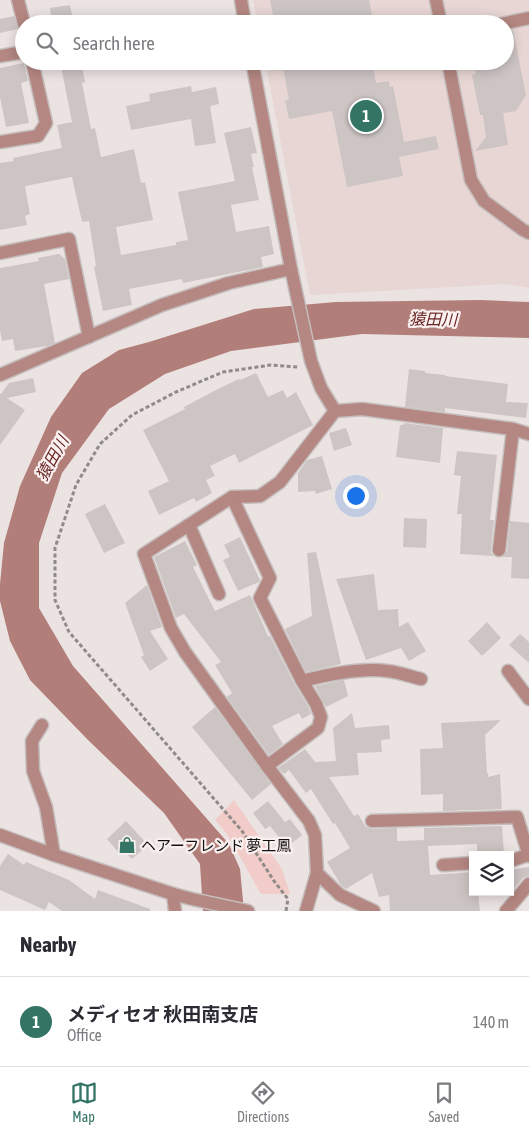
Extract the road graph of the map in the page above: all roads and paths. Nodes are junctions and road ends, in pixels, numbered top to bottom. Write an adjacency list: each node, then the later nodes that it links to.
1 (18, 0): 4 (street)
2 (241, 0): 5 (street)
3 (436, 0): 6 (street)
4 (22, 15)
5 (244, 15)
6 (439, 15)
7 (529, 18): 8 (street)
8 (514, 21)
9 (15, 54): 10 (street)
10 (0, 56)
11 (34, 70): 14 (street)
12 (254, 70): 17 (street)
13 (450, 70): 15 (street)
14 (0, 142)
15 (529, 233)
16 (0, 253): 18 (street)
17 (291, 269): 18 (street); 20 (street)
18 (88, 337): 19 (street)
19 (0, 375)
20 (335, 411): 21 (street); 23 (street)
21 (513, 429): 22 (street); 25 (street)
22 (529, 434)
23 (232, 497): 24 (street); 29 (street)
24 (188, 526): 26 (street); 32 (street)
25 (499, 550)
26 (219, 594)
27 (508, 670): 30 (street)
28 (421, 679): 29 (street)
29 (302, 682): 32 (street)
30 (529, 699)
31 (42, 725): 35 (street)
32 (267, 766): 40 (street)
33 (372, 821): 36 (street)
34 (0, 835): 35 (street)
35 (54, 855): 42 (street)
36 (528, 856): 37 (street)
37 (514, 860)
38 (469, 863): 39 (street)
39 (443, 865)
40 (317, 873): 45 (street); 46 (street)
41 (529, 884): 47 (street)
42 (173, 894): 43 (street); 44 (street)
43 (176, 911)
44 (248, 911)
45 (306, 911)
46 (374, 911)
47 (506, 911)

